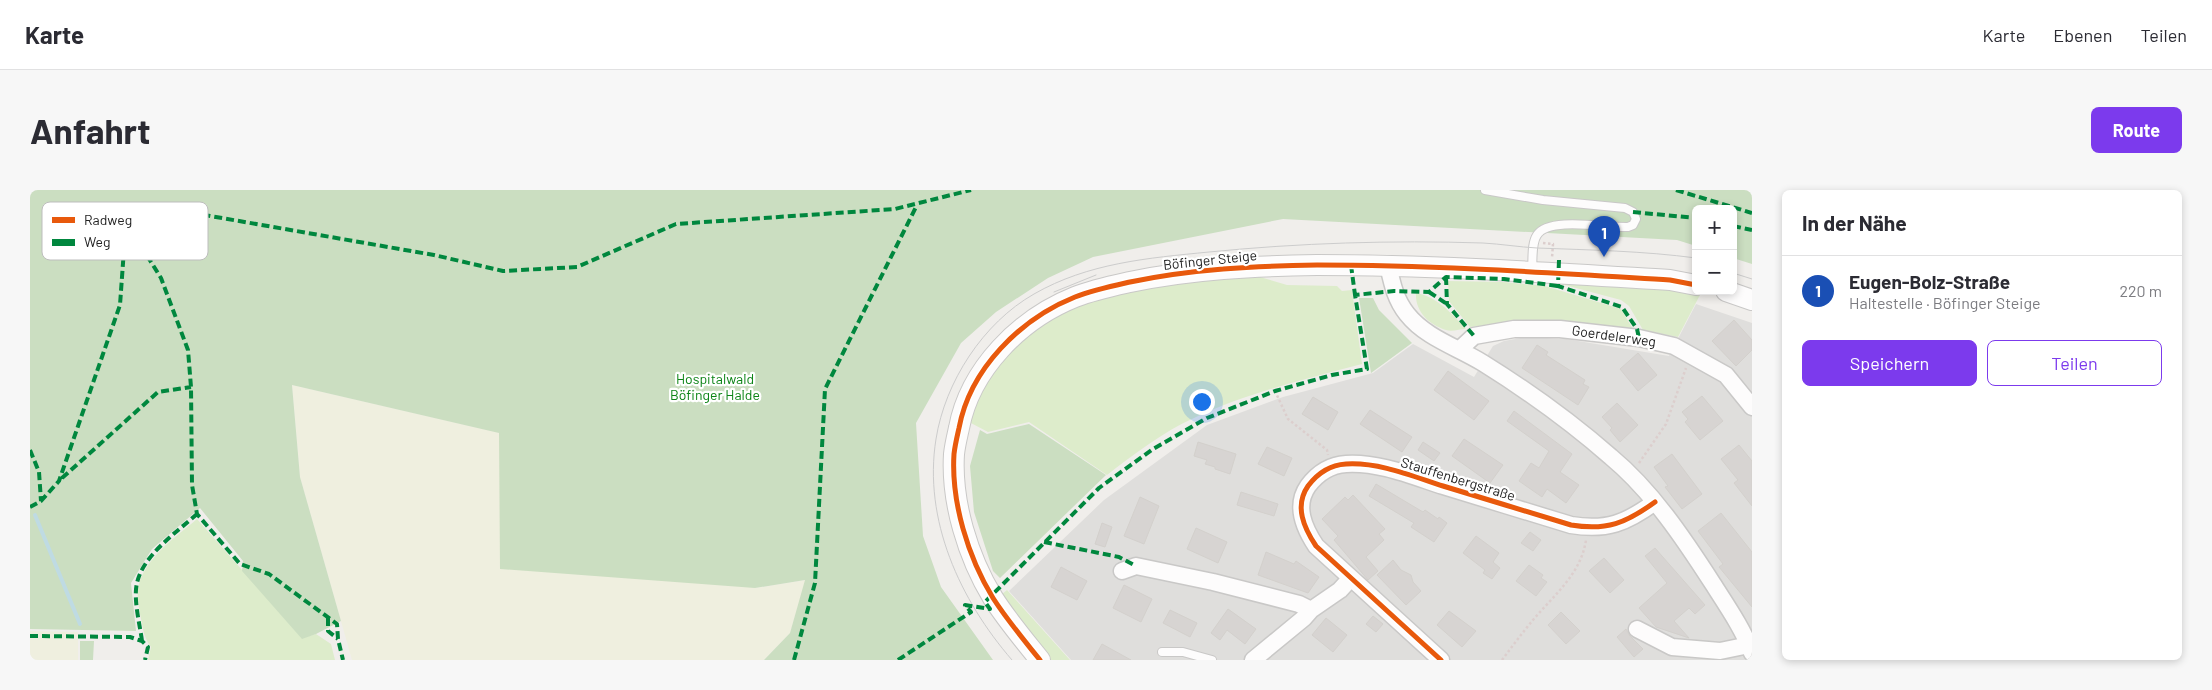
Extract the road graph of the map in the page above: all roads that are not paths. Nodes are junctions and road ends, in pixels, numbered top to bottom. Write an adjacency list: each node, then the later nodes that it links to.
1 (1485, 190): 3 (lane)
2 (1388, 265): 3 (street, Böfinger Steige); 7 (street); 16 (street, Böfinger Steige)
3 (1532, 272): 4 (street, Böfinger Steige)
4 (1692, 284)
5 (1737, 295): 6 (street)
6 (1752, 300)
7 (1459, 350): 8 (street, Goerdelerweg); 9 (street)
8 (1752, 407)
9 (1655, 502): 11 (street, Stauffenbergstraße); 14 (street)
10 (1122, 571): 12 (street)
11 (1350, 579): 12 (street); 19 (street, Stauffenbergstraße)
12 (1311, 610): 18 (street)
13 (1637, 629): 14 (street)
14 (1750, 649)
15 (1162, 652): 17 (lane)
16 (1040, 660)
17 (1212, 660)
18 (1253, 660)
19 (1441, 660)

